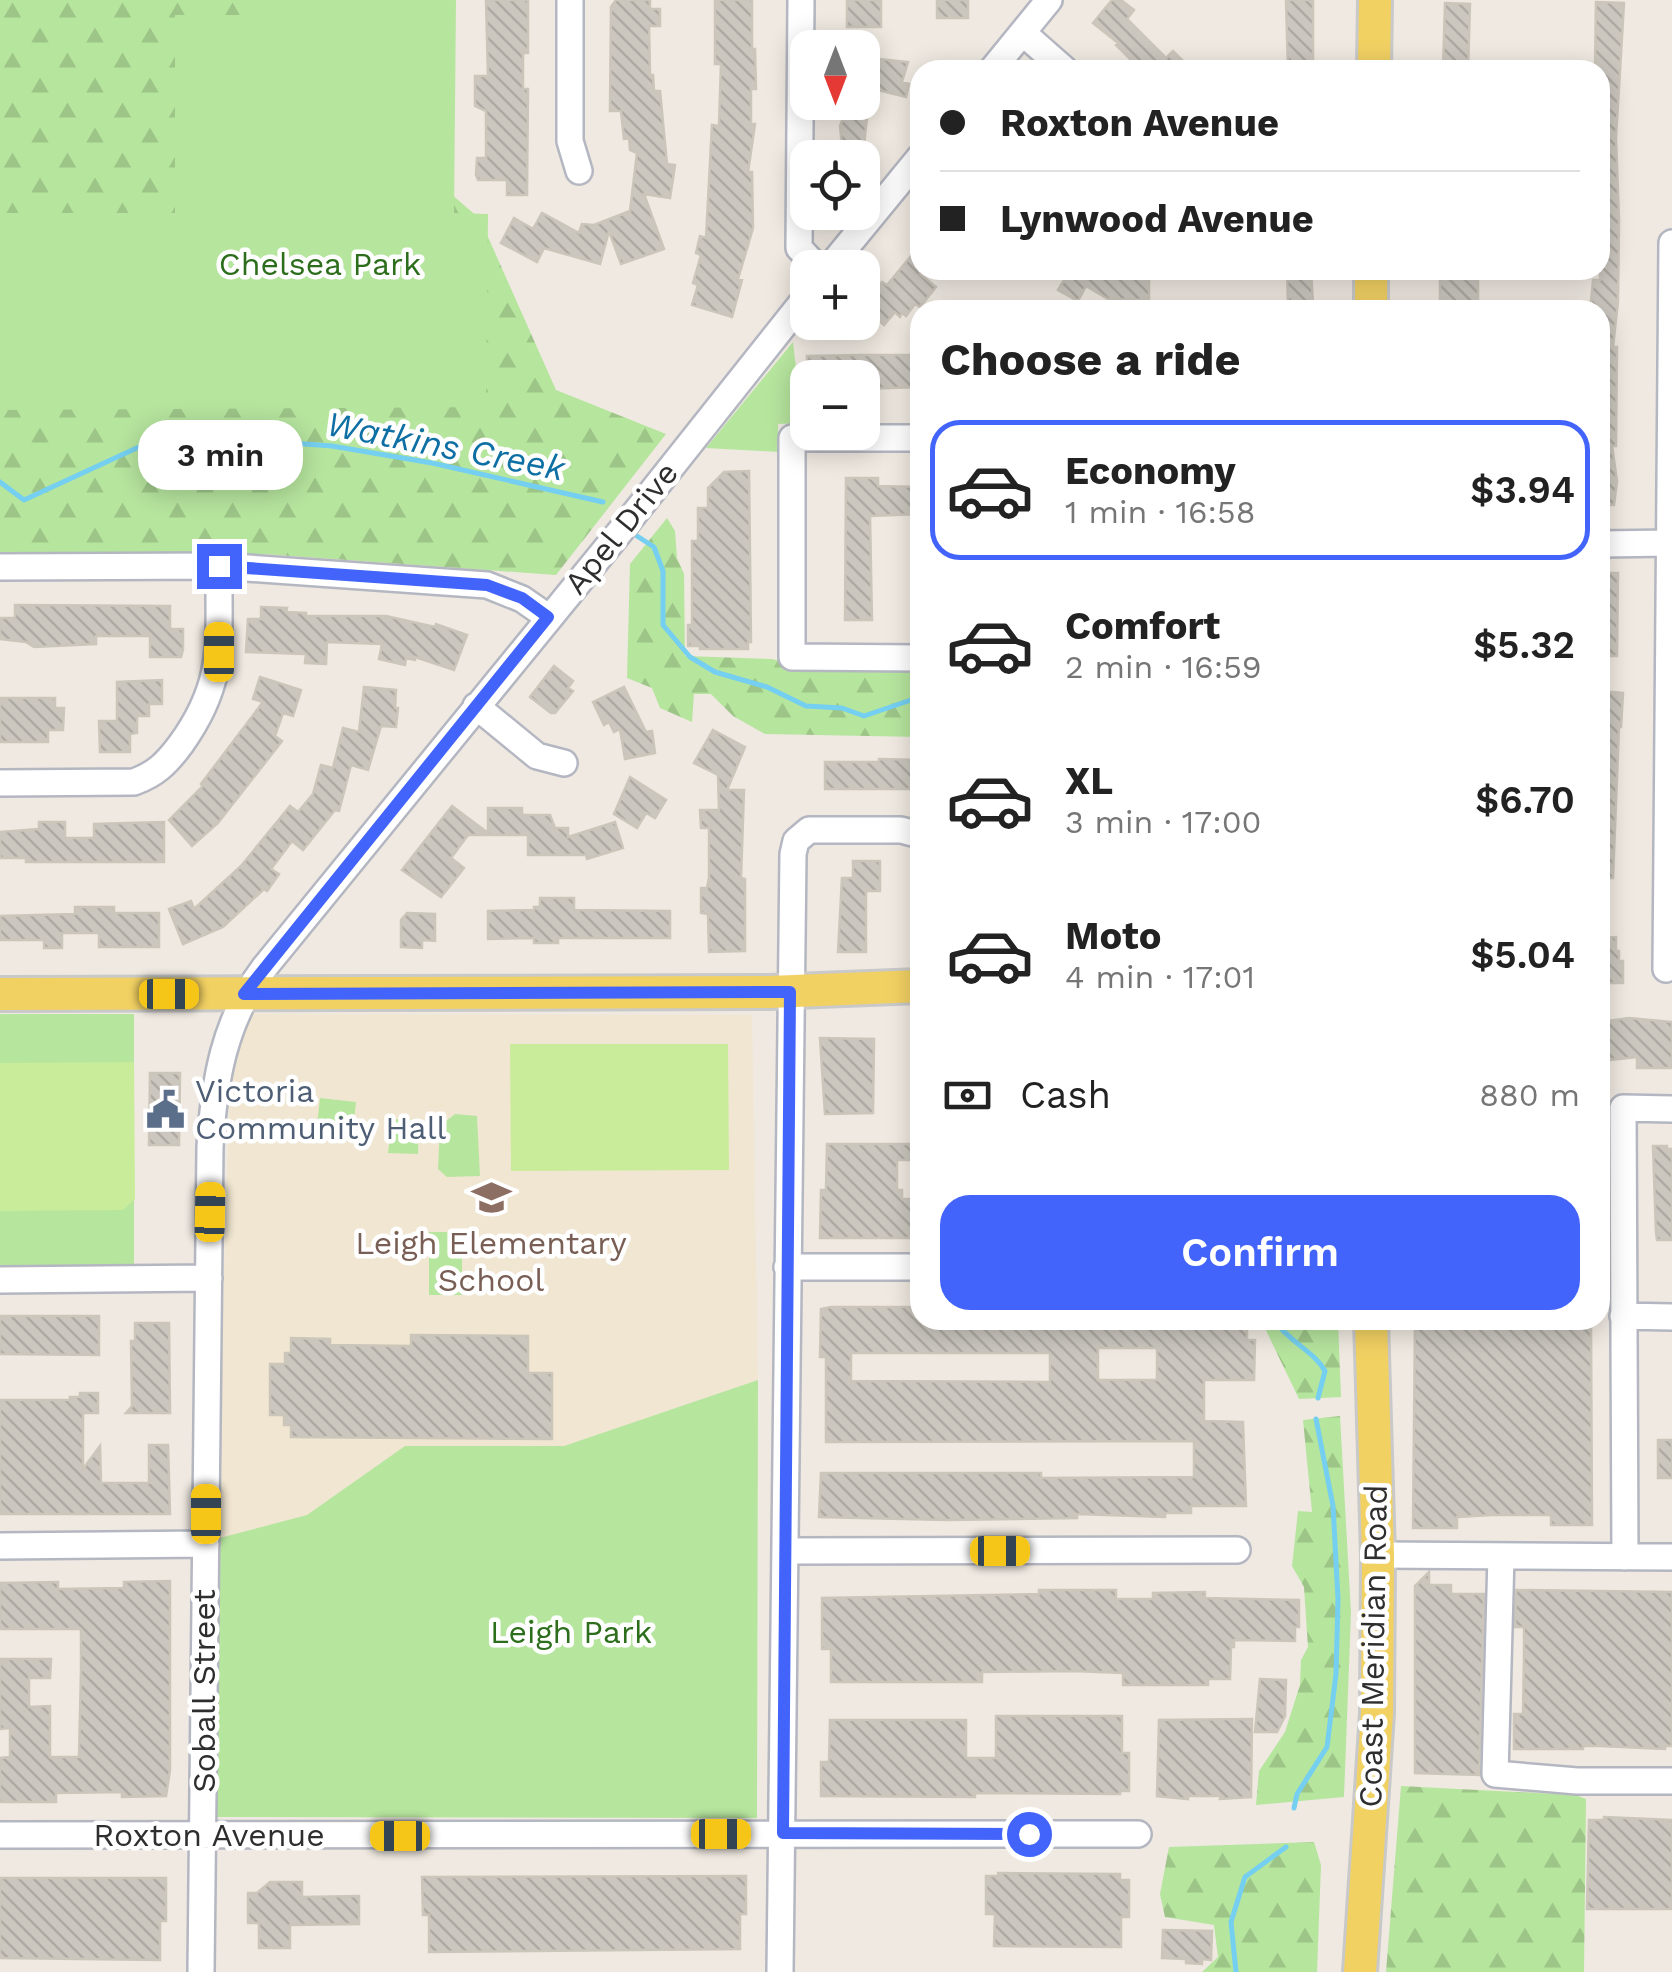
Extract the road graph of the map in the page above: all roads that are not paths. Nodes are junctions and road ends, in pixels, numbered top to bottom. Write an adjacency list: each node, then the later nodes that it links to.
1 (570, 0): 10 (street)
2 (802, 0): 12 (street)
3 (1049, 0): 5 (street)
4 (1375, 0): 8 (main road)
5 (1023, 32): 6 (street); 7 (street)
6 (1000, 60)
7 (1054, 60)
8 (1374, 60)
9 (910, 170): 13 (street)
10 (578, 171)
11 (1672, 243): 16 (street)
12 (801, 250)
13 (844, 250)
14 (790, 317): 20 (street, Apel Drive)
15 (910, 438): 21 (street)
16 (1670, 543): 17 (street); 26 (street)
17 (1610, 544)
18 (0, 566): 19 (street)
19 (219, 566): 20 (street); 24 (street)
20 (548, 617): 22 (street, Apel Drive)
21 (910, 658)
22 (476, 706): 23 (street); 30 (street, Apel Drive)
23 (564, 763)
24 (0, 783)
25 (910, 833): 28 (street)
26 (1666, 969)
27 (910, 986): 28 (main road)
28 (790, 992): 30 (main road); 32 (street)
29 (0, 994): 30 (main road)
30 (244, 994): 34 (street, Soball Street)
31 (1672, 1109): 36 (street)
32 (788, 1267): 33 (street); 42 (street)
33 (910, 1267)
34 (209, 1278): 35 (street); 39 (street, Soball Street)
35 (0, 1280)
36 (1624, 1316): 37 (street); 45 (street)
37 (1672, 1317)
38 (1371, 1330): 43 (main road, Coast Meridian Road)
39 (206, 1544): 40 (street); 51 (street, Soball Street)
40 (0, 1546)
41 (1237, 1550): 42 (street)
42 (786, 1551): 48 (street)
43 (1378, 1555): 44 (street); 54 (main road, Coast Meridian Road)
44 (1501, 1556): 45 (street); 47 (street)
45 (1625, 1557): 46 (street)
46 (1672, 1557)
47 (1672, 1781)
48 (783, 1833): 49 (street, Roxton Avenue); 51 (street, Roxton Avenue); 53 (street)
49 (1138, 1834)
50 (0, 1835): 51 (street, Roxton Avenue)
51 (203, 1835): 52 (street, Soball Street)
52 (202, 1972)
53 (780, 1972)
54 (1360, 1972)

